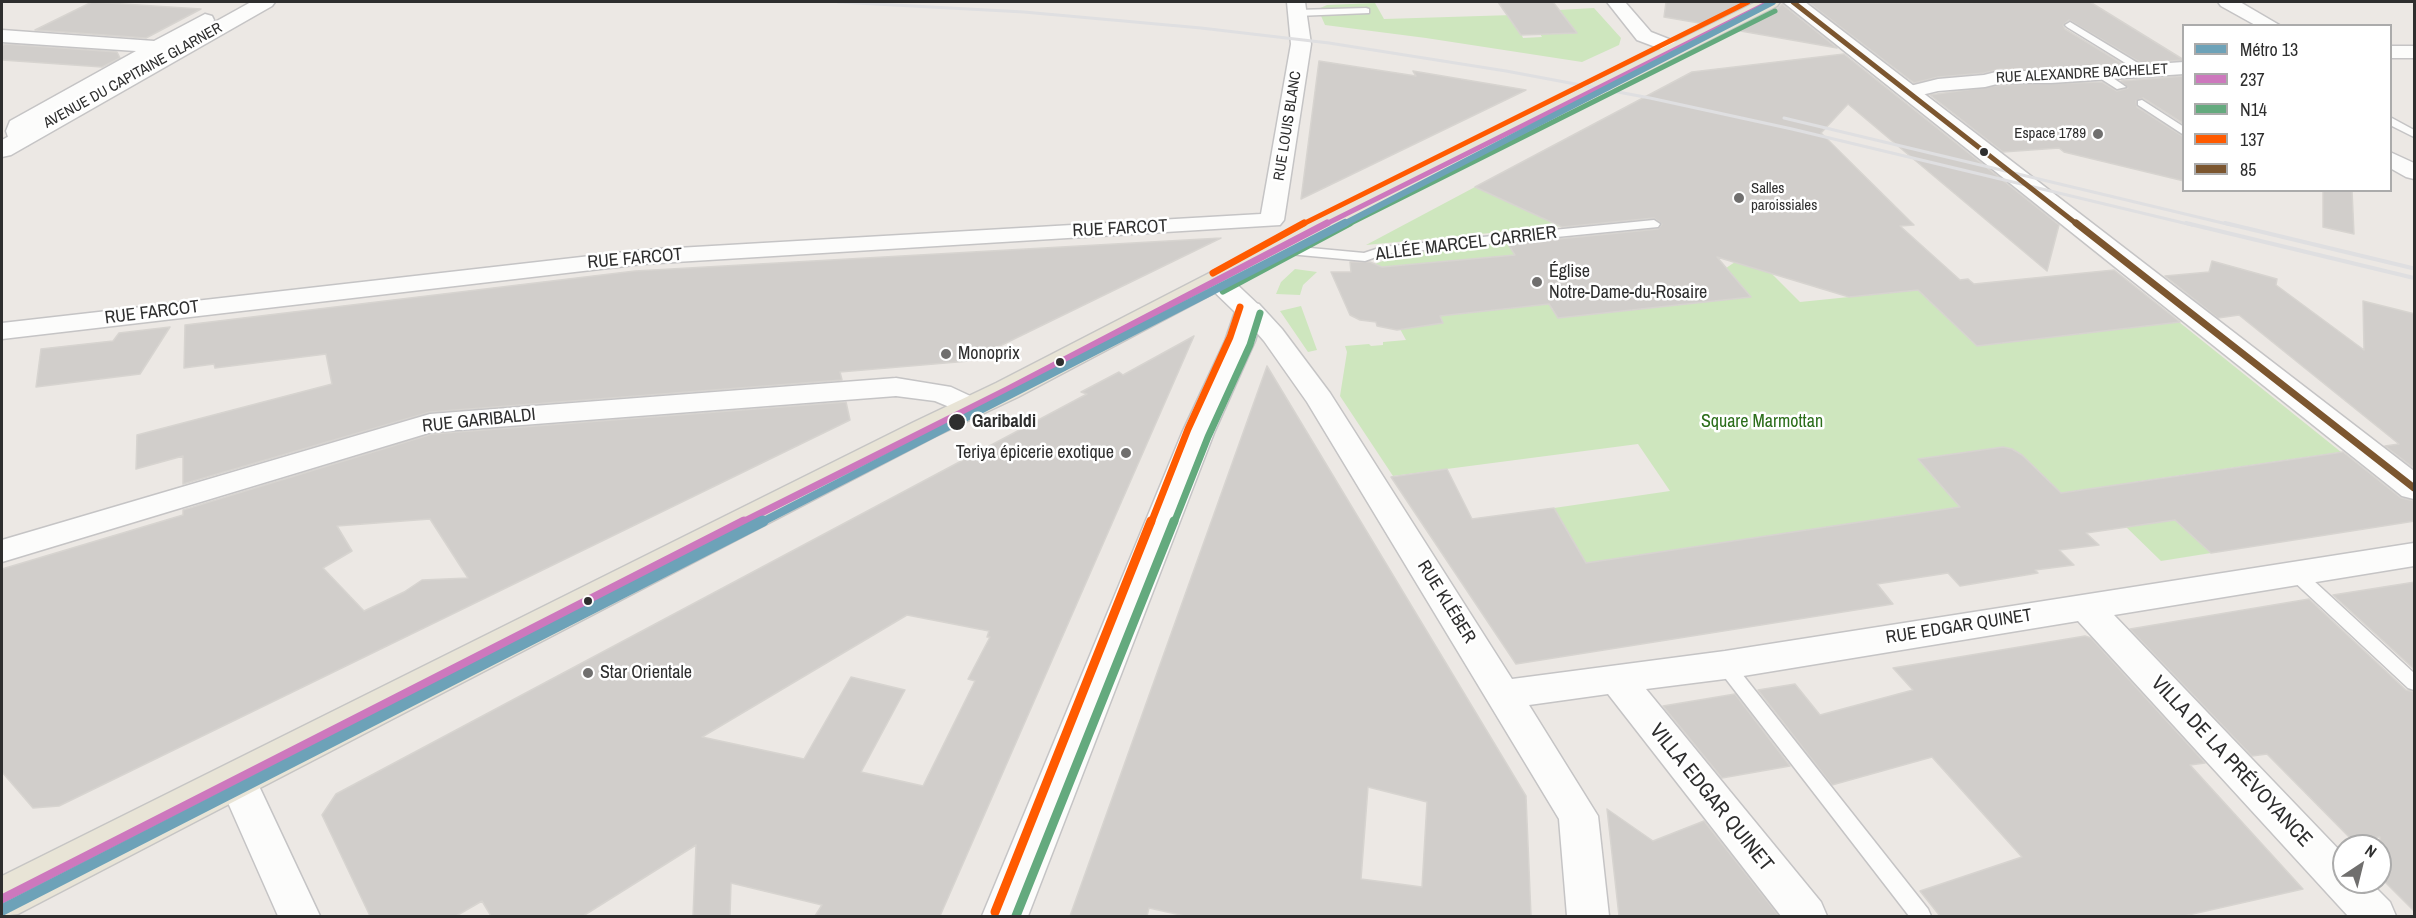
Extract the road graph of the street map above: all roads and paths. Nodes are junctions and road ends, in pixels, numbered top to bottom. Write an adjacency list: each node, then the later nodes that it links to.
1 (265, 2): 25 (street, AVENUE DU CAPITAINE GLARNER)
2 (1616, 2): 13 (street)
3 (1770, 2): 13 (main road)
4 (1793, 2): 20 (street)
5 (2227, 2): 9 (street)
6 (1297, 7): 7 (lane); 28 (street, RUE LOUIS BLANC)
7 (1366, 11)
8 (205, 20): 12 (street)
9 (2268, 24)
10 (2070, 25): 17 (lane)
11 (2, 36): 12 (street)
12 (157, 47): 25 (street)
13 (1677, 49): 30 (main road)
14 (2392, 52): 15 (street)
15 (2415, 52)
16 (2182, 68): 17 (street, RUE ALEXANDRE BACHELET)
17 (2143, 70): 18 (street, RUE ALEXANDRE BACHELET)
18 (2099, 73): 19 (lane); 20 (street, RUE ALEXANDRE BACHELET)
19 (2121, 87)
20 (1909, 92): 35 (street)
21 (2142, 103): 23 (lane)
22 (2392, 121): 24 (lane)
23 (2182, 131)
24 (2415, 134)
25 (11, 145)
26 (2392, 159): 27 (street)
27 (2415, 172)
28 (1272, 220): 30 (street); 33 (street, RUE FARCOT)
29 (1654, 224): 30 (lane, ALLÉE MARCEL CARRIER)
30 (1287, 244): 31 (main road)
31 (1218, 282): 32 (street); 34 (main road)
32 (1250, 310): 43 (street, RUE KLÉBER); 47 (street)
33 (2, 332)
34 (970, 407): 36 (street, RUE GARIBALDI); 44 (main road)
35 (2415, 488)
36 (2, 551)
37 (2415, 554): 38 (street, RUE EDGAR QUINET)
38 (2295, 573): 39 (street, RUE EDGAR QUINET); 42 (lane)
39 (2086, 607): 40 (street, RUE EDGAR QUINET); 51 (street, VILLA DE LA PRÉVOYANCE)
40 (1725, 665): 41 (street, RUE EDGAR QUINET); 50 (lane)
41 (1617, 680): 43 (street, RUE EDGAR QUINET); 49 (street, VILLA EDGAR QUINET)
42 (2415, 683)
43 (1503, 694): 48 (street, RUE KLÉBER)
44 (237, 780): 45 (main road); 46 (street)
45 (2, 899)
46 (299, 916)
47 (1005, 916)
48 (1588, 916)
49 (1806, 916)
50 (1921, 916)
51 (2375, 916)

